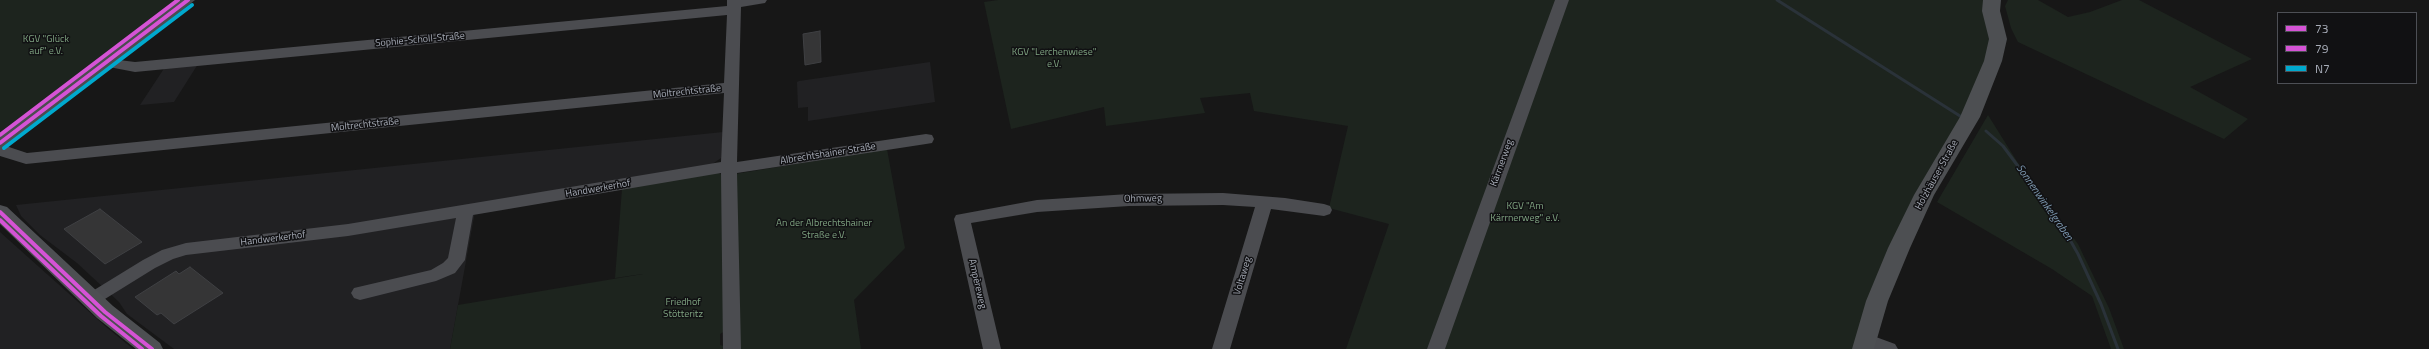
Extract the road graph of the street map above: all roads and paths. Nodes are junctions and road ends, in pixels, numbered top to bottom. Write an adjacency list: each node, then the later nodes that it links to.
1 (188, 0): 6 (street)
2 (760, 0): 5 (street, Sophie-Scholl-Straße)
3 (1562, 0): 24 (street, Kärrnerweg)
4 (1992, 0): 19 (main road, Holzhäuser Straße)
5 (734, 5): 6 (street, Sophie-Scholl-Straße); 7 (street)
6 (107, 62): 9 (street)
7 (731, 87): 10 (street, Moltrechtstraße); 11 (street)
8 (926, 139): 11 (street, Albrechtshainer Straße)
9 (0, 143)
10 (0, 150)
11 (729, 167): 14 (street, Handwerkerhof); 21 (street)
12 (1265, 202): 13 (street, Ohmweg); 16 (street, Ohmweg); 23 (street, Voltaweg)
13 (1324, 210)
14 (466, 211): 17 (street); 18 (street, Handwerkerhof)
15 (0, 212): 18 (main road)
16 (962, 219): 22 (street, Ampèreweg)
17 (360, 293)
18 (92, 300): 20 (main road)
19 (1864, 344): 25 (street)
20 (152, 349)
21 (732, 349)
22 (992, 349)
23 (1221, 349)
24 (1436, 349)
25 (1889, 349)

